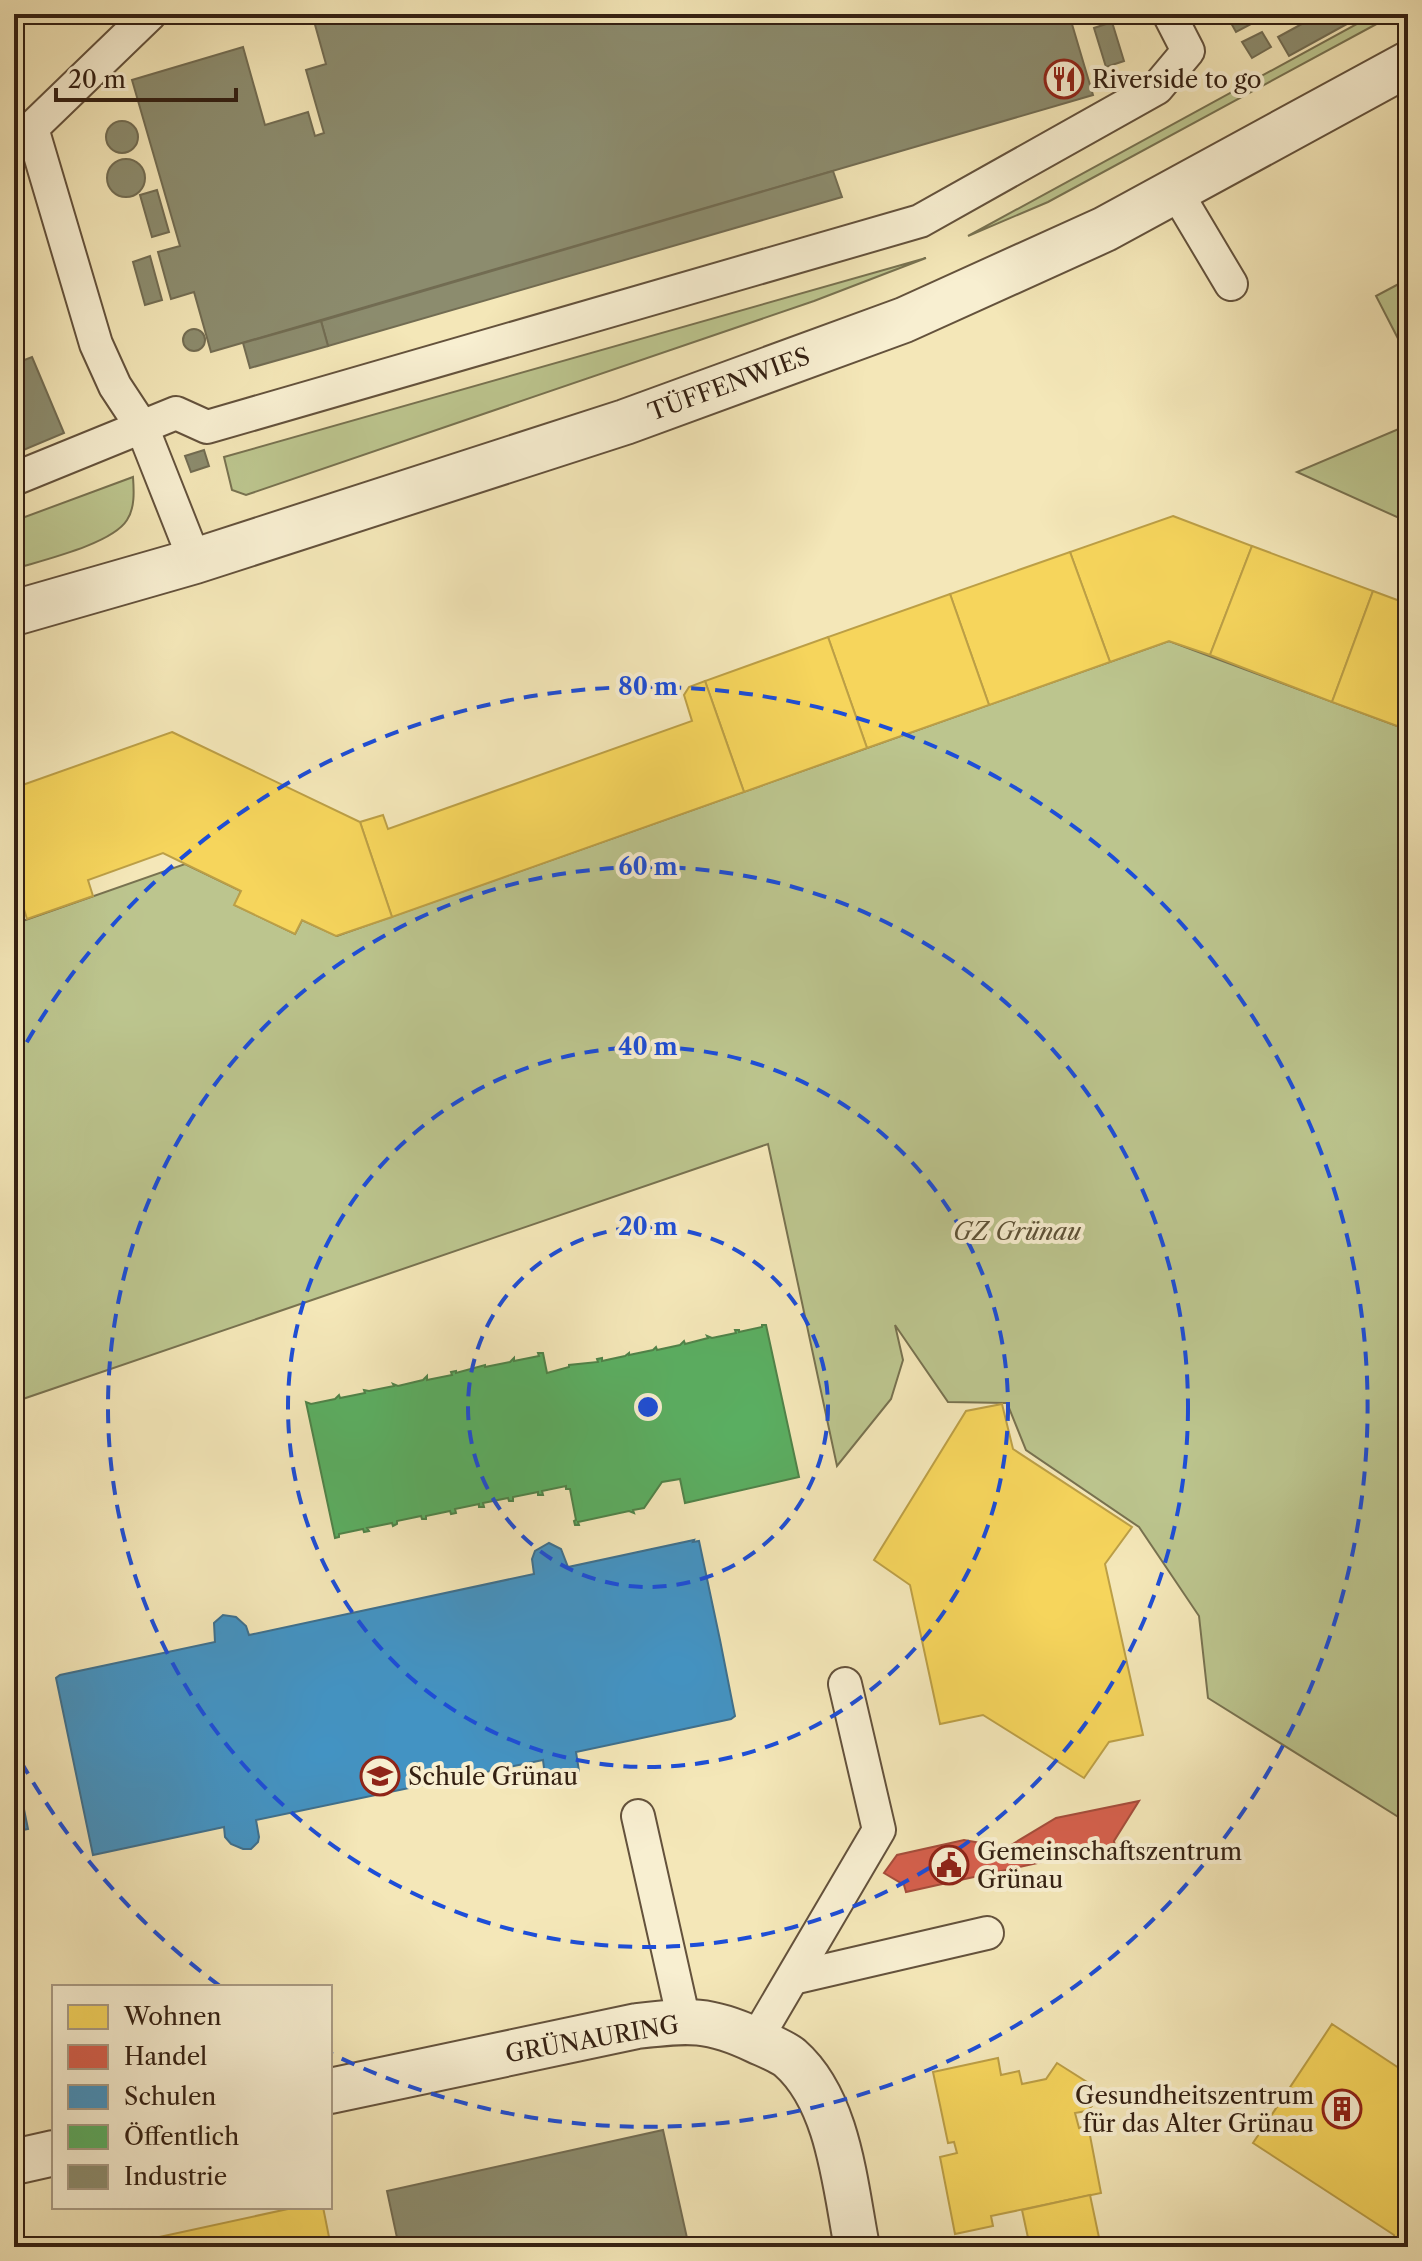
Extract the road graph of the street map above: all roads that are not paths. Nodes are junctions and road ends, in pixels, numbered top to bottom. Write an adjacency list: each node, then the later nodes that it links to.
1 (148, 14): 4 (lane)
2 (1169, 14): 7 (lane)
3 (1408, 64): 5 (street, TÜFFENWIES)
4 (23, 133): 7 (lane)
5 (1175, 190): 6 (lane); 9 (street, TÜFFENWIES)
6 (1231, 284)
7 (142, 427): 8 (lane); 9 (lane)
8 (14, 479)
9 (195, 561): 10 (street, TÜFFENWIES)
10 (14, 613)
11 (845, 1684): 14 (lane)
12 (638, 1816): 15 (lane)
13 (987, 1933): 14 (lane)
14 (793, 1978): 16 (lane)
15 (684, 2021): 16 (street, GRÜNAURING); 17 (street, GRÜNAURING)
16 (755, 2041): 20 (street, GRÜNAURING)
17 (332, 2091)
18 (52, 2153): 19 (street)
19 (14, 2162)
20 (857, 2247)

